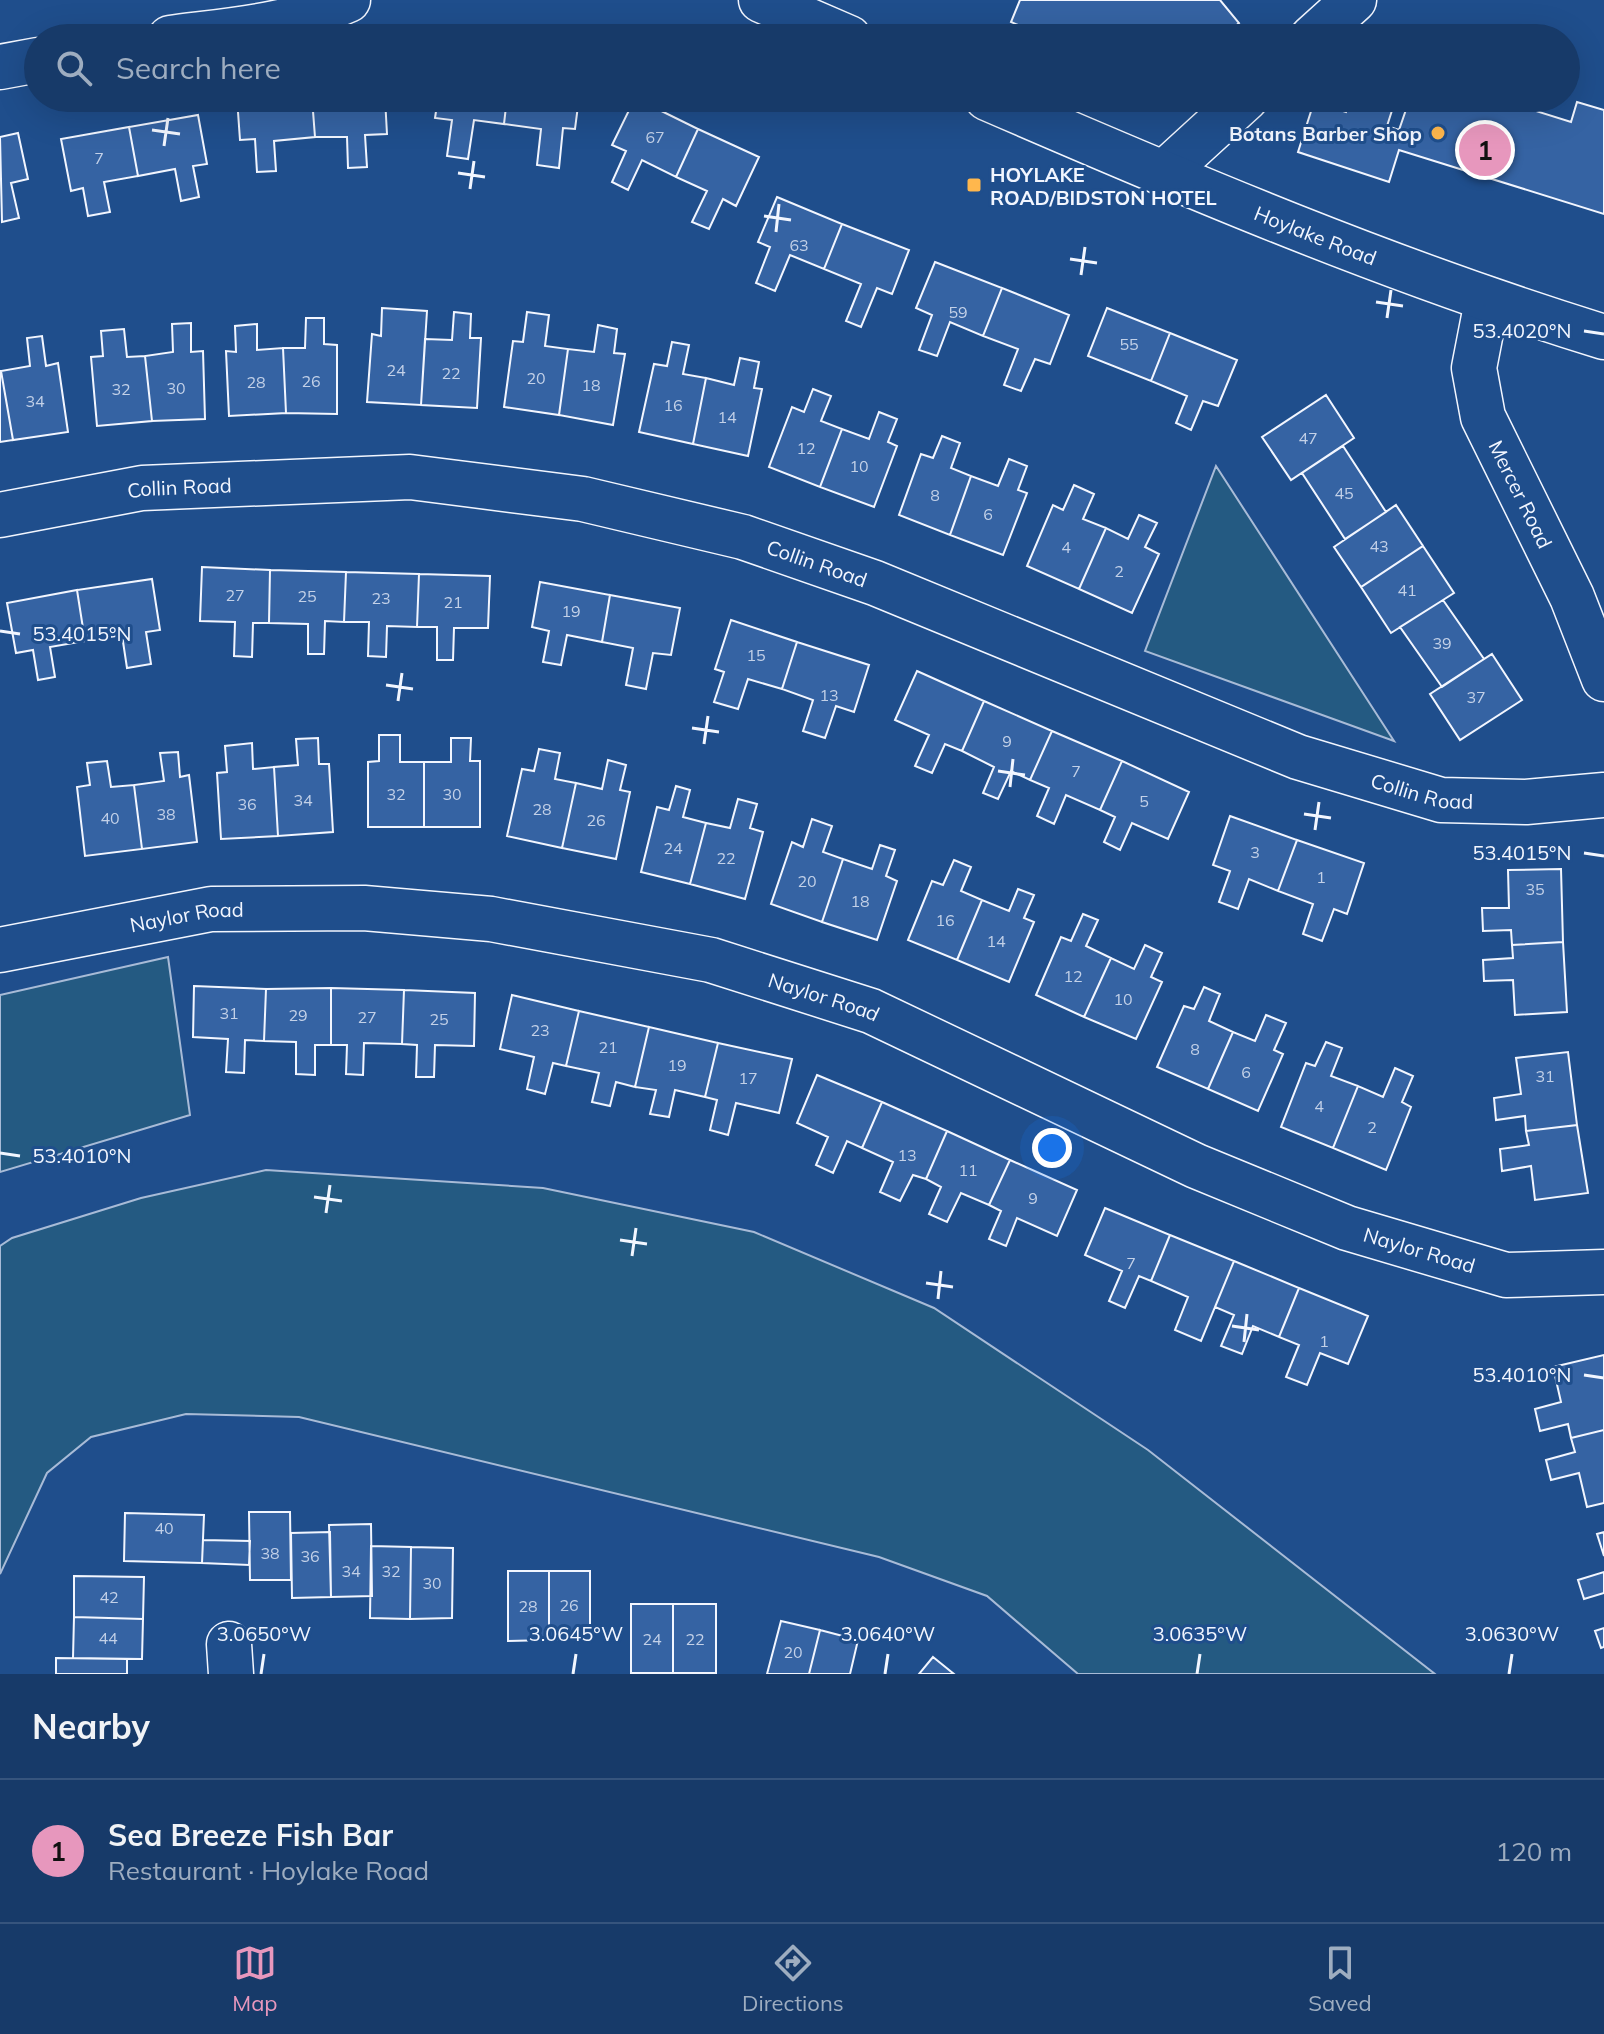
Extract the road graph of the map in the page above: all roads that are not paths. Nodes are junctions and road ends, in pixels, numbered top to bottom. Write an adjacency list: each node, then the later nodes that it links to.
1 (348, 0): 4 (street)
2 (761, 0): 5 (street)
3 (1354, 0): 6 (street)
4 (273, 24)
5 (817, 24)
6 (1327, 24)
7 (24, 63): 8 (street)
8 (0, 67)
9 (1019, 112): 11 (street, Hoylake Road)
10 (1231, 112): 11 (street)
11 (1163, 174): 12 (street, Hoylake Road)
12 (1487, 301): 13 (street, Hoylake Road); 15 (street, Mercer Road)
13 (1604, 337)
14 (0, 515): 16 (street, Collin Road)
15 (1604, 679)
16 (1604, 795)
17 (0, 950): 18 (street, Naylor Road)
18 (1604, 1272)

